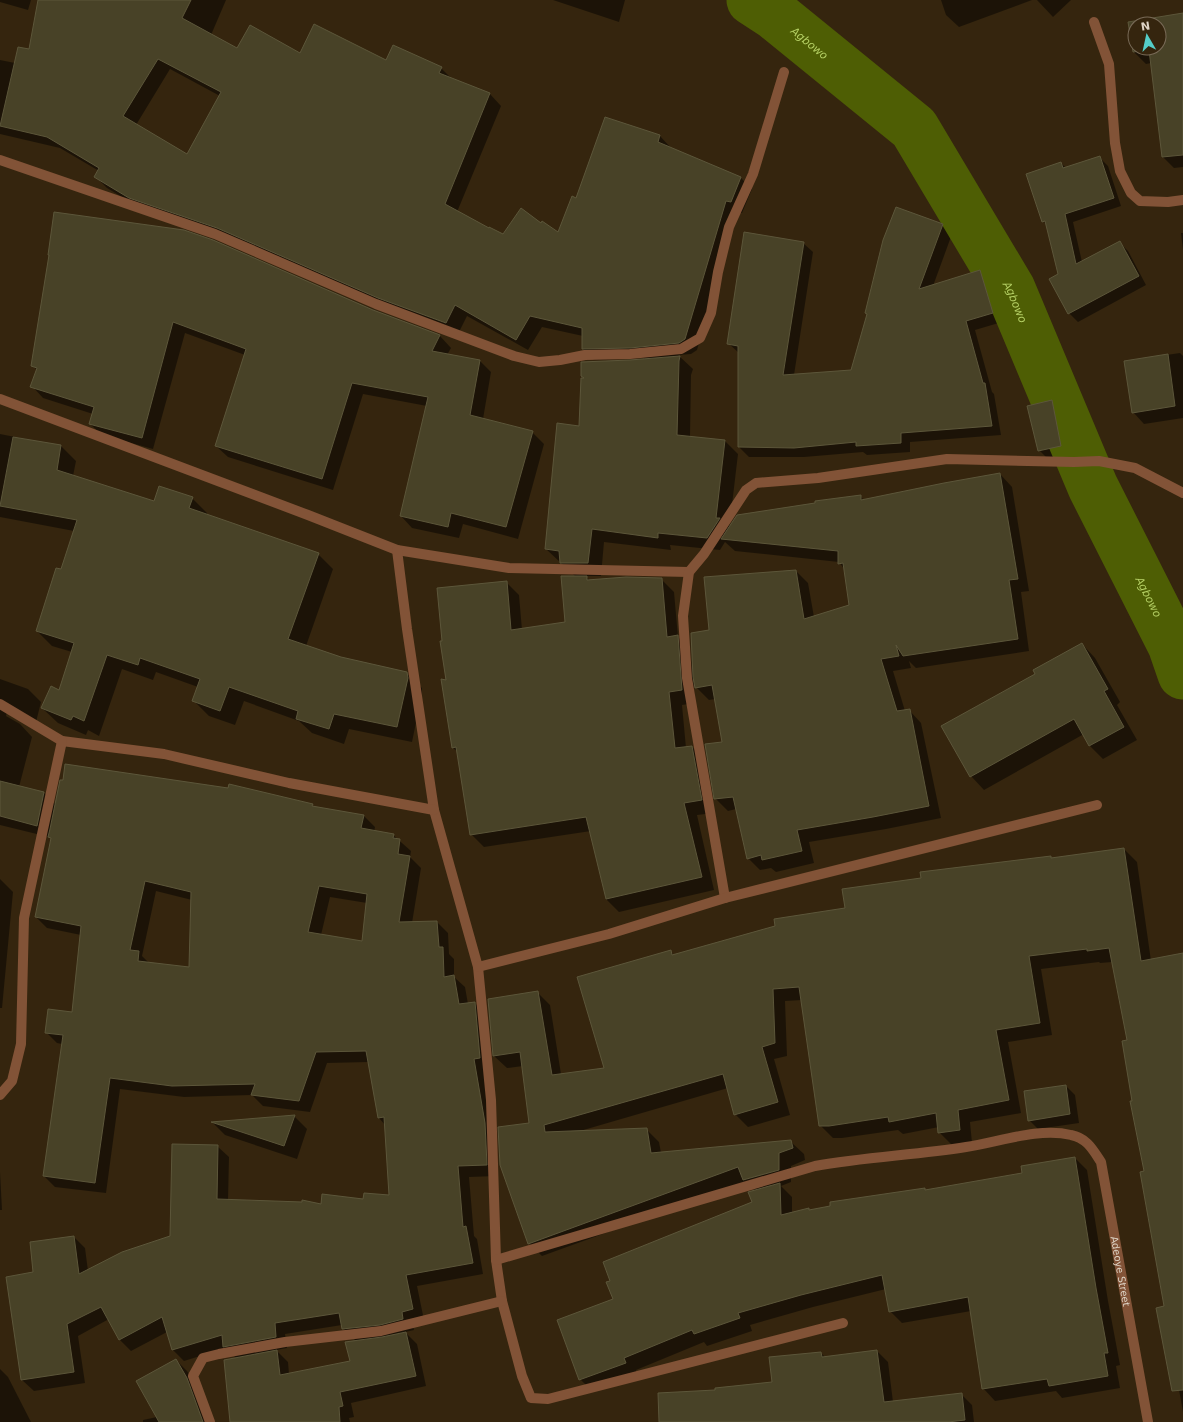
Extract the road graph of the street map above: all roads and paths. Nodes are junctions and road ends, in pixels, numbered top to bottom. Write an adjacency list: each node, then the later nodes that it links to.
1 (1094, 22): 4 (street)
2 (784, 72): 3 (street)
3 (0, 160)
4 (1183, 200)
5 (0, 399): 7 (street)
6 (1183, 493): 8 (street)
7 (396, 550): 8 (street); 12 (street)
8 (689, 572): 13 (street)
9 (0, 704): 10 (street)
10 (62, 741): 12 (street); 15 (street)
11 (1097, 805): 13 (street)
12 (434, 810): 14 (street)
13 (724, 898): 14 (street)
14 (478, 967): 16 (street)
15 (0, 1095)
16 (496, 1260): 17 (street); 20 (street, Adeoye Street)
17 (502, 1301): 18 (street); 19 (street)
18 (843, 1323)
19 (210, 1422)
20 (1148, 1422)

